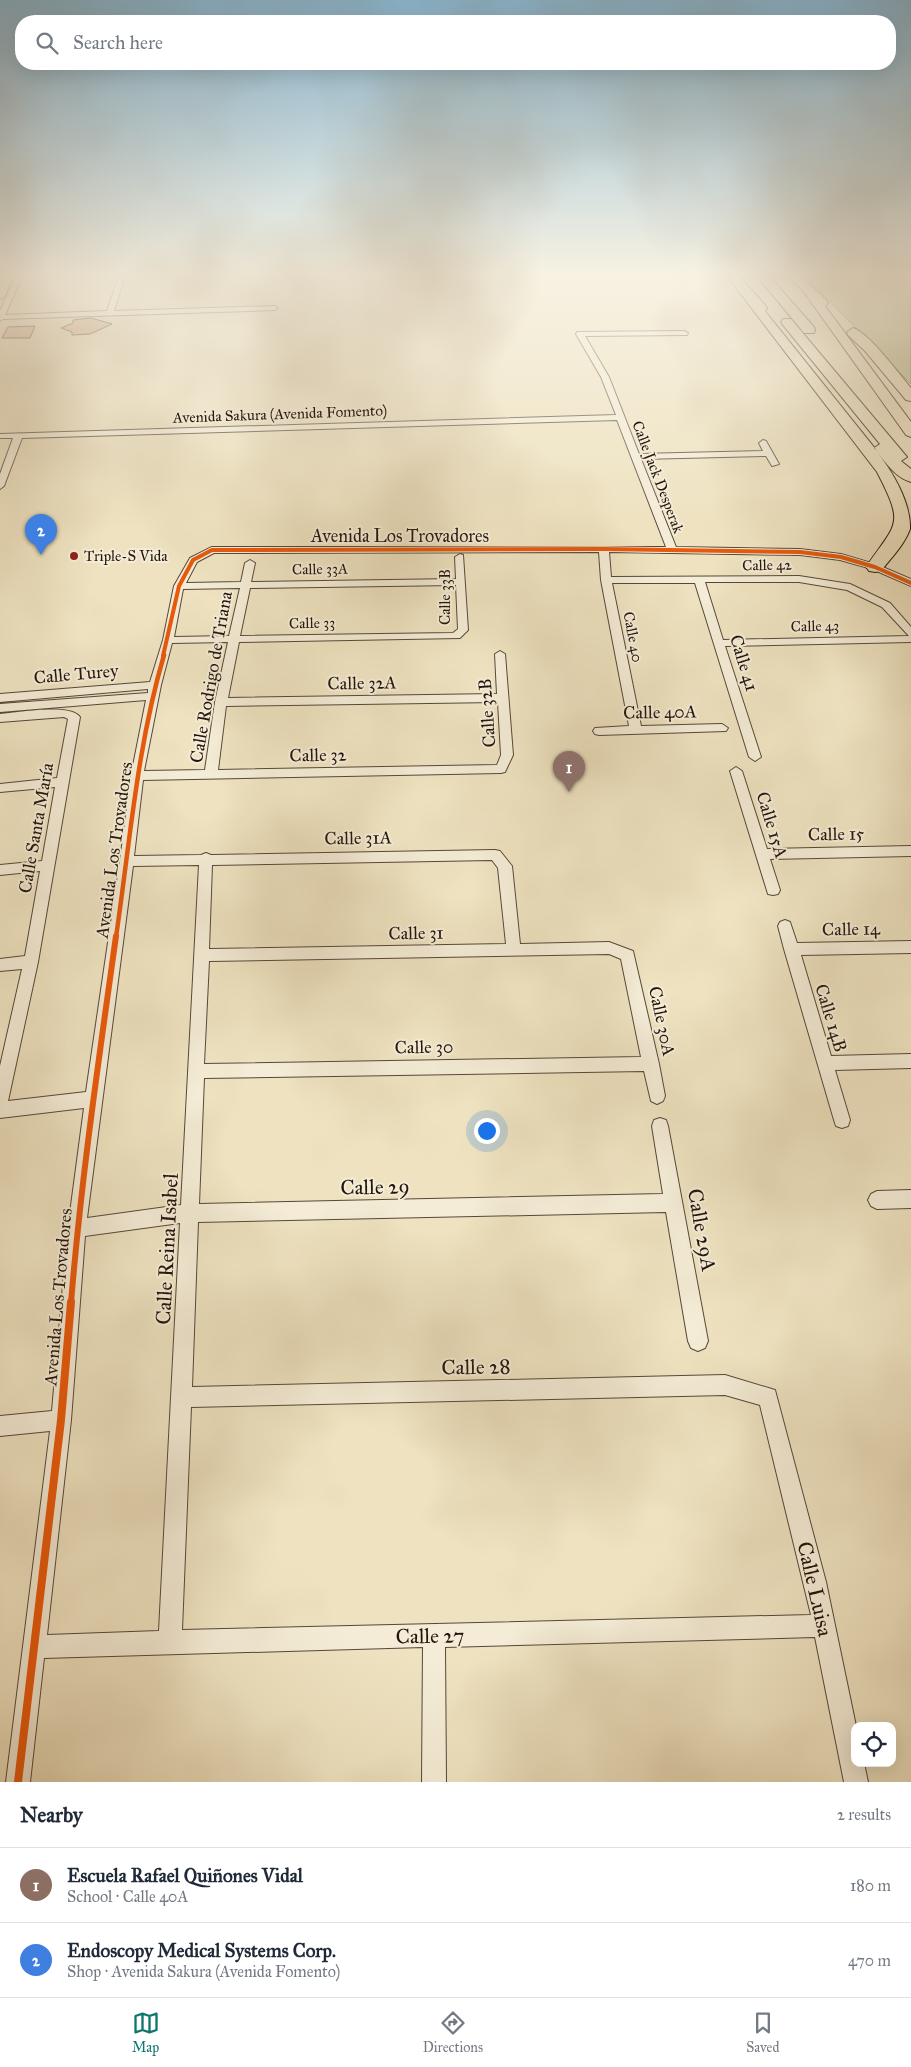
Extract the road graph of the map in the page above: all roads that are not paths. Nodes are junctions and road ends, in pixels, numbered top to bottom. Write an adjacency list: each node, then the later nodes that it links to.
1 (595, 359): 11 (street, Calle Jack Desperak)
2 (796, 359): 27 (highway)
3 (804, 359): 21 (highway)
4 (818, 359): 20 (highway)
5 (834, 359): 8 (highway)
6 (858, 359): 12 (highway)
7 (879, 359): 9 (highway)
8 (863, 393)
9 (911, 397)
10 (875, 406): 16 (highway)
11 (620, 417): 14 (street, Avenida Sakura (Avenida Fomento)); 18 (street, Calle Jack Desperak)
12 (911, 432)
13 (0, 436): 14 (street, Avenida Sakura (Avenida Fomento))
14 (18, 436): 22 (street)
15 (763, 443): 17 (street)
16 (911, 447)
17 (768, 453): 18 (street); 19 (street)
18 (637, 457): 24 (street, Calle Jack Desperak)
19 (775, 464)
20 (911, 472)
21 (911, 477)
22 (0, 486)
23 (604, 549): 24 (street, Avenida Los Trovadores); 28 (street, Calle 40); 33 (street, Avenida Los Trovadores)
24 (672, 550): 27 (street, Avenida Los Trovadores)
25 (460, 557): 30 (street, Calle 33B)
26 (250, 563): 32 (street, Calle Rodrigo de Triana)
27 (875, 567): 31 (street, Avenida Los Trovadores)
28 (606, 580): 29 (street, Calle 42); 48 (street, Calle 40)
29 (699, 580): 34 (street, Calle 42); 39 (street, Calle 41)
30 (461, 582): 32 (street, Calle 33A); 35 (street, Calle 33B)
31 (911, 583)
32 (245, 585): 33 (street, Calle 33A); 38 (street, Calle Rodrigo de Triana)
33 (179, 586): 37 (street, Avenida Los Trovadores)
34 (911, 633)
35 (456, 636): 38 (street, Calle 33)
36 (911, 639): 39 (street, Calle 43)
37 (168, 640): 38 (street, Calle 33); 41 (street, Avenida Los Trovadores)
38 (234, 640): 44 (street, Calle Rodrigo de Triana)
39 (719, 643): 50 (street, Calle 41)
40 (500, 654): 43 (street, Calle 32B)
41 (154, 691): 42 (street, Calle Turey); 45 (street, Calle Turey); 54 (street, Avenida Los Trovadores)
42 (0, 698)
43 (502, 698): 44 (street, Calle 32A); 51 (street, Calle 32B)
44 (222, 702): 53 (street, Calle Rodrigo de Triana)
45 (0, 708)
46 (0, 718): 55 (street, Calle Santa María)
47 (722, 728): 48 (street, Calle 40A)
48 (636, 730): 49 (street, Calle 40A)
49 (599, 731)
50 (755, 757)
51 (501, 769): 53 (street, Calle 32)
52 (736, 771): 58 (street, Calle 15A)
53 (211, 775): 54 (street, Calle 32)
54 (137, 776): 60 (street, Avenida Los Trovadores)
55 (64, 782): 56 (street); 61 (street, Calle Santa María)
56 (0, 788)
57 (911, 851): 58 (street, Calle 15)
58 (762, 854): 63 (street, Calle 15A)
59 (206, 858): 60 (street, Calle 31A); 67 (street, Calle 31A); 68 (street, Calle Reina Isabel)
60 (127, 861): 77 (street, Avenida Los Trovadores)
61 (49, 865): 62 (street); 70 (street, Calle Santa María)
62 (0, 870)
63 (772, 890)
64 (785, 926): 66 (street, Calle 14B)
65 (911, 947): 66 (street, Calle 14)
66 (791, 949): 73 (street, Calle 14B)
67 (514, 950): 68 (street, Calle 31); 69 (street, Calle 31)
68 (203, 955): 75 (street, Calle Reina Isabel)
69 (628, 955): 74 (street, Calle 30A)
70 (31, 962): 71 (street); 78 (street, Calle Santa María)
71 (0, 965)
72 (911, 1061): 73 (street)
73 (824, 1063): 80 (street, Calle 14B)
74 (651, 1064): 75 (street, Calle 30); 76 (street, Calle 30A)
75 (198, 1071): 85 (street, Calle Reina Isabel)
76 (657, 1096)
77 (93, 1099): 79 (street); 86 (street, Avenida Los Trovadores)
78 (0, 1101)
79 (0, 1110)
80 (842, 1120)
81 (660, 1126): 84 (street, Calle 29A)
82 (911, 1199): 83 (street)
83 (877, 1200)
84 (675, 1203): 85 (street, Calle 29); 87 (street, Calle 29A)
85 (191, 1213): 86 (street, Calle 29); 89 (street, Calle Reina Isabel)
86 (77, 1228): 90 (street, Avenida Los Trovadores)
87 (698, 1341)
88 (768, 1397): 89 (street, Calle 28); 92 (street, Calle Luisa)
89 (183, 1398): 94 (street, Calle Reina Isabel)
90 (61, 1420): 91 (street); 95 (street, Avenida Los Trovadores)
91 (0, 1426)
92 (824, 1626): 93 (street, Calle 27); 98 (street, Calle Luisa)
93 (434, 1636): 94 (street, Calle 27); 97 (street)
94 (170, 1642): 95 (street, Calle 27)
95 (35, 1648): 96 (street, Avenida Los Trovadores)
96 (18, 1782)
97 (434, 1782)
98 (856, 1782)

